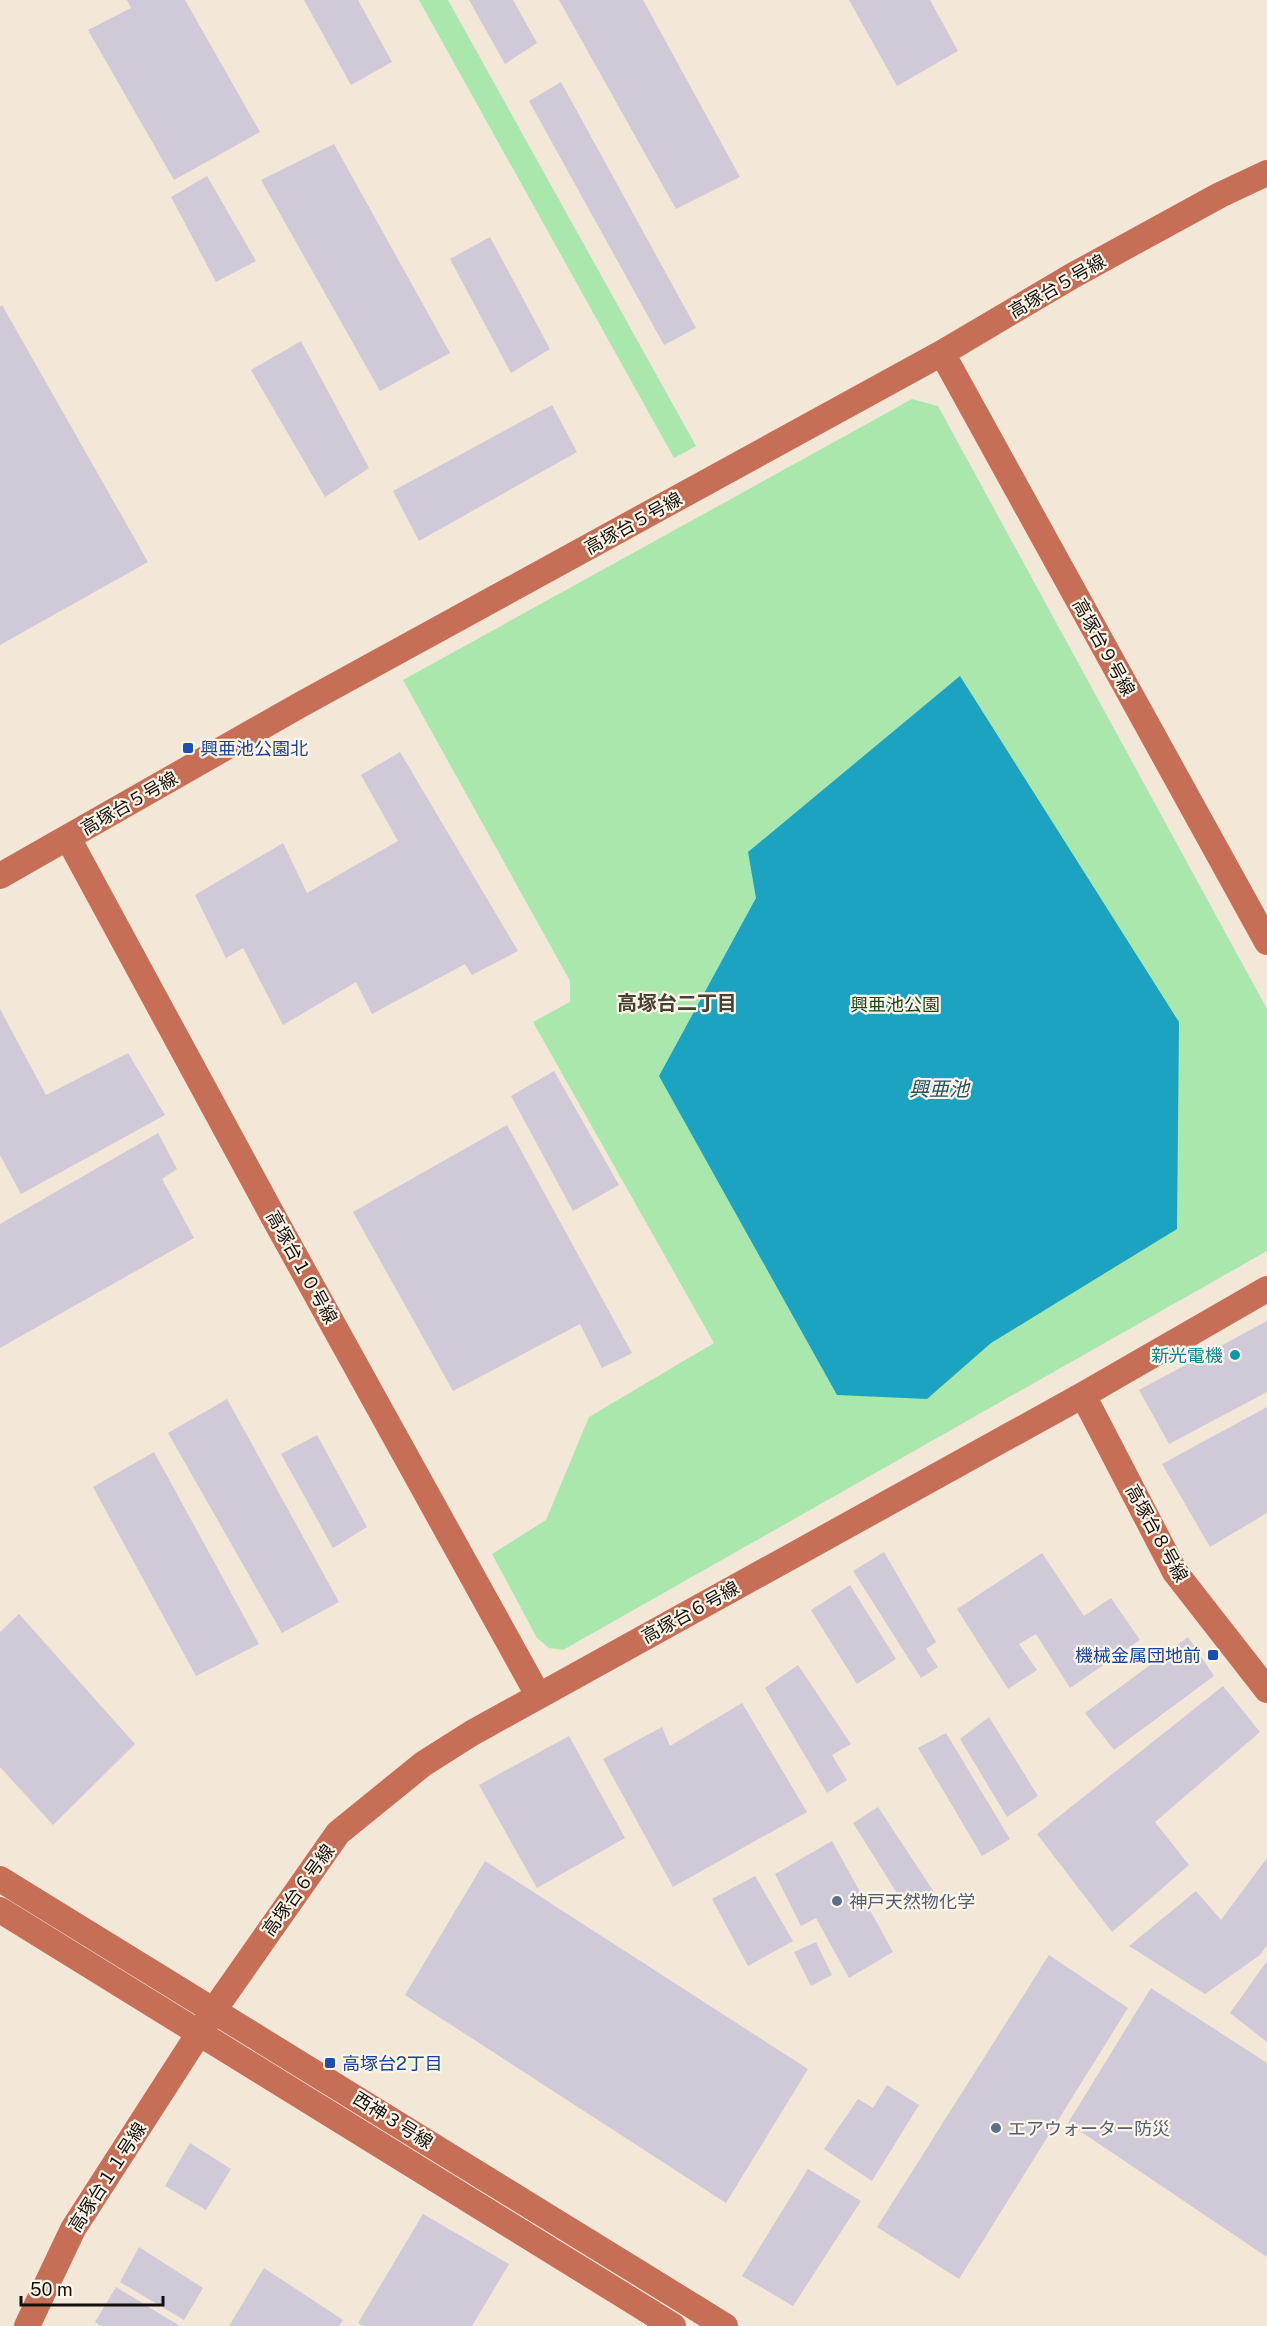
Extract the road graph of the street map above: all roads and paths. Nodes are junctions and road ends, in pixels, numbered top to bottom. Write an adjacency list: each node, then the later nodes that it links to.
1 (1267, 173): 2 (street, 高塚台５号線)
2 (942, 353): 3 (street, 高塚台５号線); 5 (street, 高塚台９号線)
3 (68, 838): 4 (street, 高塚台５号線); 9 (street, 高塚台１０号線)
4 (0, 876)
5 (1267, 942)
6 (1267, 1289): 7 (street, 高塚台６号線)
7 (1083, 1395): 8 (street, 高塚台８号線); 9 (street, 高塚台６号線)
8 (1267, 1690)
9 (538, 1695): 12 (street, 高塚台６号線)
10 (0, 1879): 12 (street, 西神３号線)
11 (0, 1911): 13 (street, 西神３号線)
12 (214, 2010): 13 (street, 高塚台６号線); 14 (street, 西神３号線)
13 (199, 2035): 15 (street, 高塚台１１号線); 16 (street, 西神３号線)
14 (688, 2316): 17 (street, 西神３号線)
15 (27, 2326)
16 (673, 2326)
17 (724, 2326)

